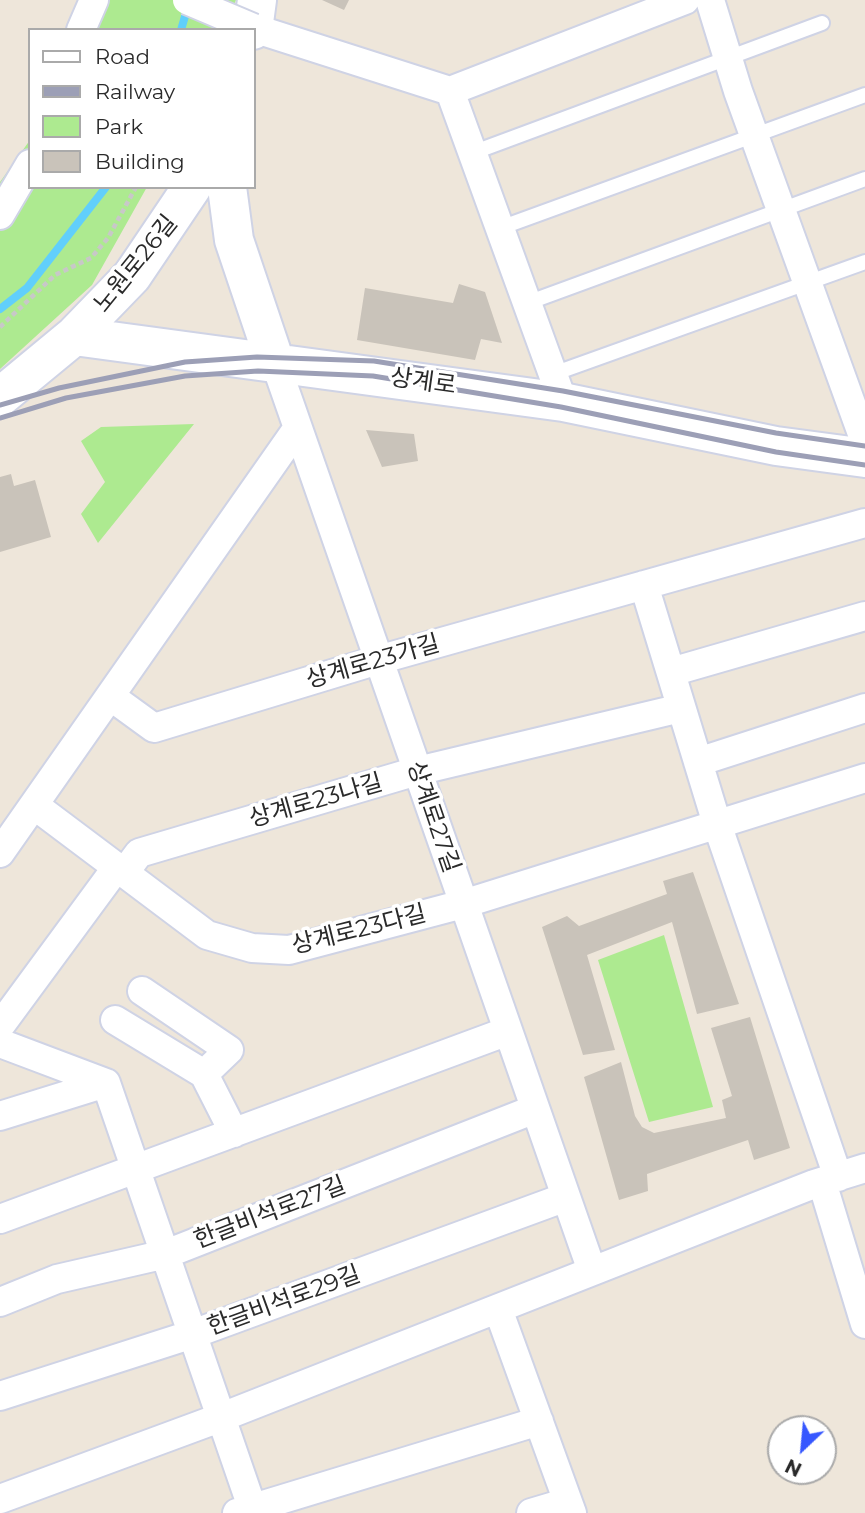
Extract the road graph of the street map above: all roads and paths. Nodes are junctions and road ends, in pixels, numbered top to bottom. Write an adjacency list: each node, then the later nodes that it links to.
1 (94, 0): 7 (street)
2 (187, 0): 5 (street, bridge)
3 (685, 0): 9 (street)
4 (710, 0): 8 (street)
5 (254, 19): 9 (street)
6 (822, 23): 8 (lane)
7 (82, 28)
8 (727, 56): 11 (street); 12 (lane)
9 (450, 91): 12 (street)
10 (865, 95): 11 (lane)
11 (754, 135): 18 (street); 20 (lane)
12 (472, 153): 20 (street)
13 (28, 167): 19 (street)
14 (865, 179): 18 (lane)
15 (135, 189): 24 (path)
16 (191, 189): 25 (main road, 노원로26길)
17 (228, 189): 26 (main road)
18 (781, 212): 22 (street); 23 (lane)
19 (0, 215)
20 (499, 228): 23 (street)
21 (865, 262): 22 (lane)
22 (807, 282): 27 (lane); 30 (street)
23 (527, 303): 27 (street)
24 (0, 327)
25 (74, 336): 26 (main road, 상계로); 28 (main road)
26 (275, 362): 27 (main road, 상계로); 29 (street, 상계로27길)
27 (558, 388): 31 (main road, 상계로)
28 (0, 397)
29 (297, 429): 35 (street, 상계로27길); 37 (street)
30 (865, 442)
31 (865, 458)
32 (865, 523): 33 (street, 상계로23가길)
33 (644, 585): 35 (street, 상계로23가길); 36 (street)
34 (865, 616): 36 (street)
35 (378, 660): 37 (street, 상계로23가길); 41 (street, 상계로27길)
36 (671, 672): 38 (street)
37 (110, 696): 43 (street)
38 (681, 708): 40 (street); 41 (street, 상계로23나길)
39 (865, 708): 40 (street)
40 (698, 762): 44 (street)
41 (417, 771): 46 (street, 상계로23나길); 47 (street, 상계로27길)
42 (865, 778): 44 (street, 상계로23다길)
43 (34, 805): 45 (street); 46 (street, 상계로23다길)
44 (717, 824): 47 (street, 상계로23다길); 60 (street)
45 (0, 853)
46 (120, 870): 47 (street, 상계로23다길); 50 (street, 상계로23나길)
47 (463, 904): 51 (street, 상계로27길)
48 (142, 991): 53 (street)
49 (115, 1020): 53 (street)
50 (0, 1026)
51 (508, 1031): 55 (street, 상계로27길); 57 (street)
52 (0, 1043): 54 (street)
53 (204, 1074): 57 (street)
54 (106, 1083): 56 (street); 59 (street)
55 (535, 1109): 61 (street, 상계로27길); 63 (street, 한글비석로27길)
56 (0, 1116)
57 (234, 1133): 59 (street)
58 (865, 1168): 60 (street)
59 (136, 1169): 62 (street); 63 (street)
60 (830, 1179): 64 (street); 67 (street)
61 (566, 1198): 64 (street, 상계로27길); 68 (street, 한글비석로29길)
62 (0, 1219)
63 (166, 1254): 65 (street, 한글비석로27길); 68 (street)
64 (592, 1271): 66 (street)
65 (0, 1302)
66 (498, 1309): 70 (street); 71 (street)
67 (865, 1324)
68 (193, 1334): 69 (street, 한글비석로29길); 70 (street)
69 (0, 1396)
70 (222, 1417): 72 (street); 74 (street)
71 (538, 1420): 73 (street); 74 (street)
72 (0, 1499)
73 (570, 1508): 75 (street)
74 (248, 1511)
75 (531, 1513)

